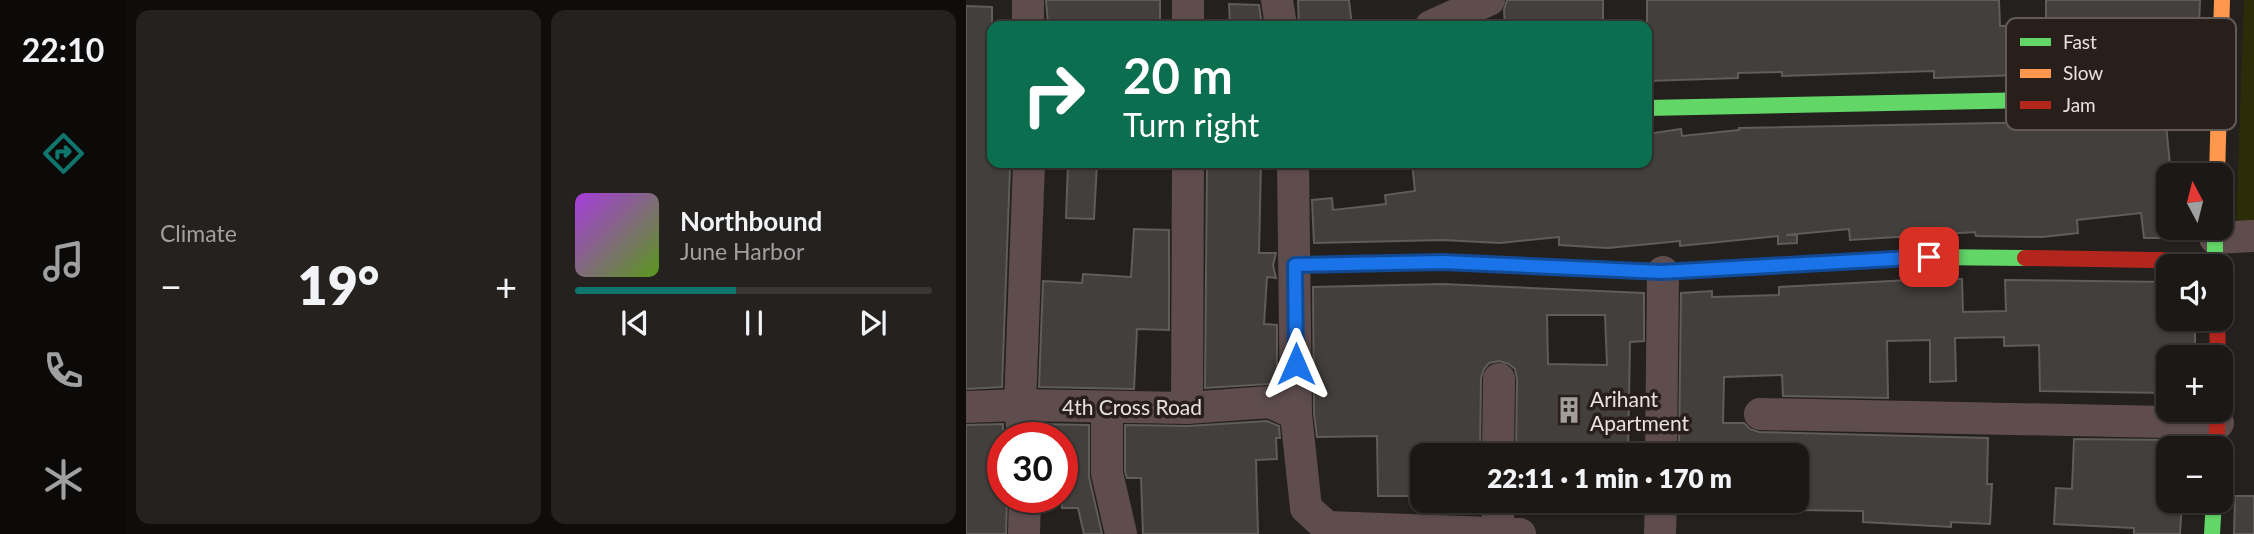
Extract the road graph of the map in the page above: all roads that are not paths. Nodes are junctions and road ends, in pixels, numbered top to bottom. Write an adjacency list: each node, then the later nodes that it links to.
1 (1028, 0): 7 (street)
2 (1188, 0): 8 (street)
3 (1277, 0): 9 (street)
4 (1489, 0): 10 (street)
5 (2222, 0): 6 (street)
6 (2221, 18)
7 (1028, 21)
8 (1188, 21)
9 (1280, 21)
10 (1442, 21)
11 (2006, 100): 12 (street)
12 (1652, 108)
13 (2218, 130): 14 (street)
14 (2217, 163)
15 (1029, 168): 23 (street)
16 (1188, 168): 26 (street)
17 (1293, 168): 20 (street)
18 (2254, 236): 19 (street)
19 (2215, 248): 21 (street)
20 (1295, 265): 21 (street); 27 (street)
21 (1662, 272): 32 (street)
22 (1499, 379): 31 (street)
23 (1020, 405): 24 (street, 4th Cross Road); 25 (street, 4th Cross Road); 29 (street)
24 (966, 407)
25 (1107, 407): 26 (street, 4th Cross Road); 41 (street)
26 (1187, 408): 27 (street, 4th Cross Road)
27 (1296, 414): 37 (street)
28 (1760, 414): 30 (street)
29 (1022, 422)
30 (2217, 427)
31 (1498, 443)
32 (1661, 443)
33 (1025, 513): 40 (street)
34 (1498, 513): 39 (street)
35 (1661, 513): 43 (street)
36 (2213, 513): 44 (street)
37 (1327, 531): 38 (street)
38 (1445, 533): 39 (street)
39 (1497, 533): 42 (street)
40 (1024, 534)
41 (1121, 534)
42 (1520, 534)
43 (1660, 534)
44 (2212, 534)

